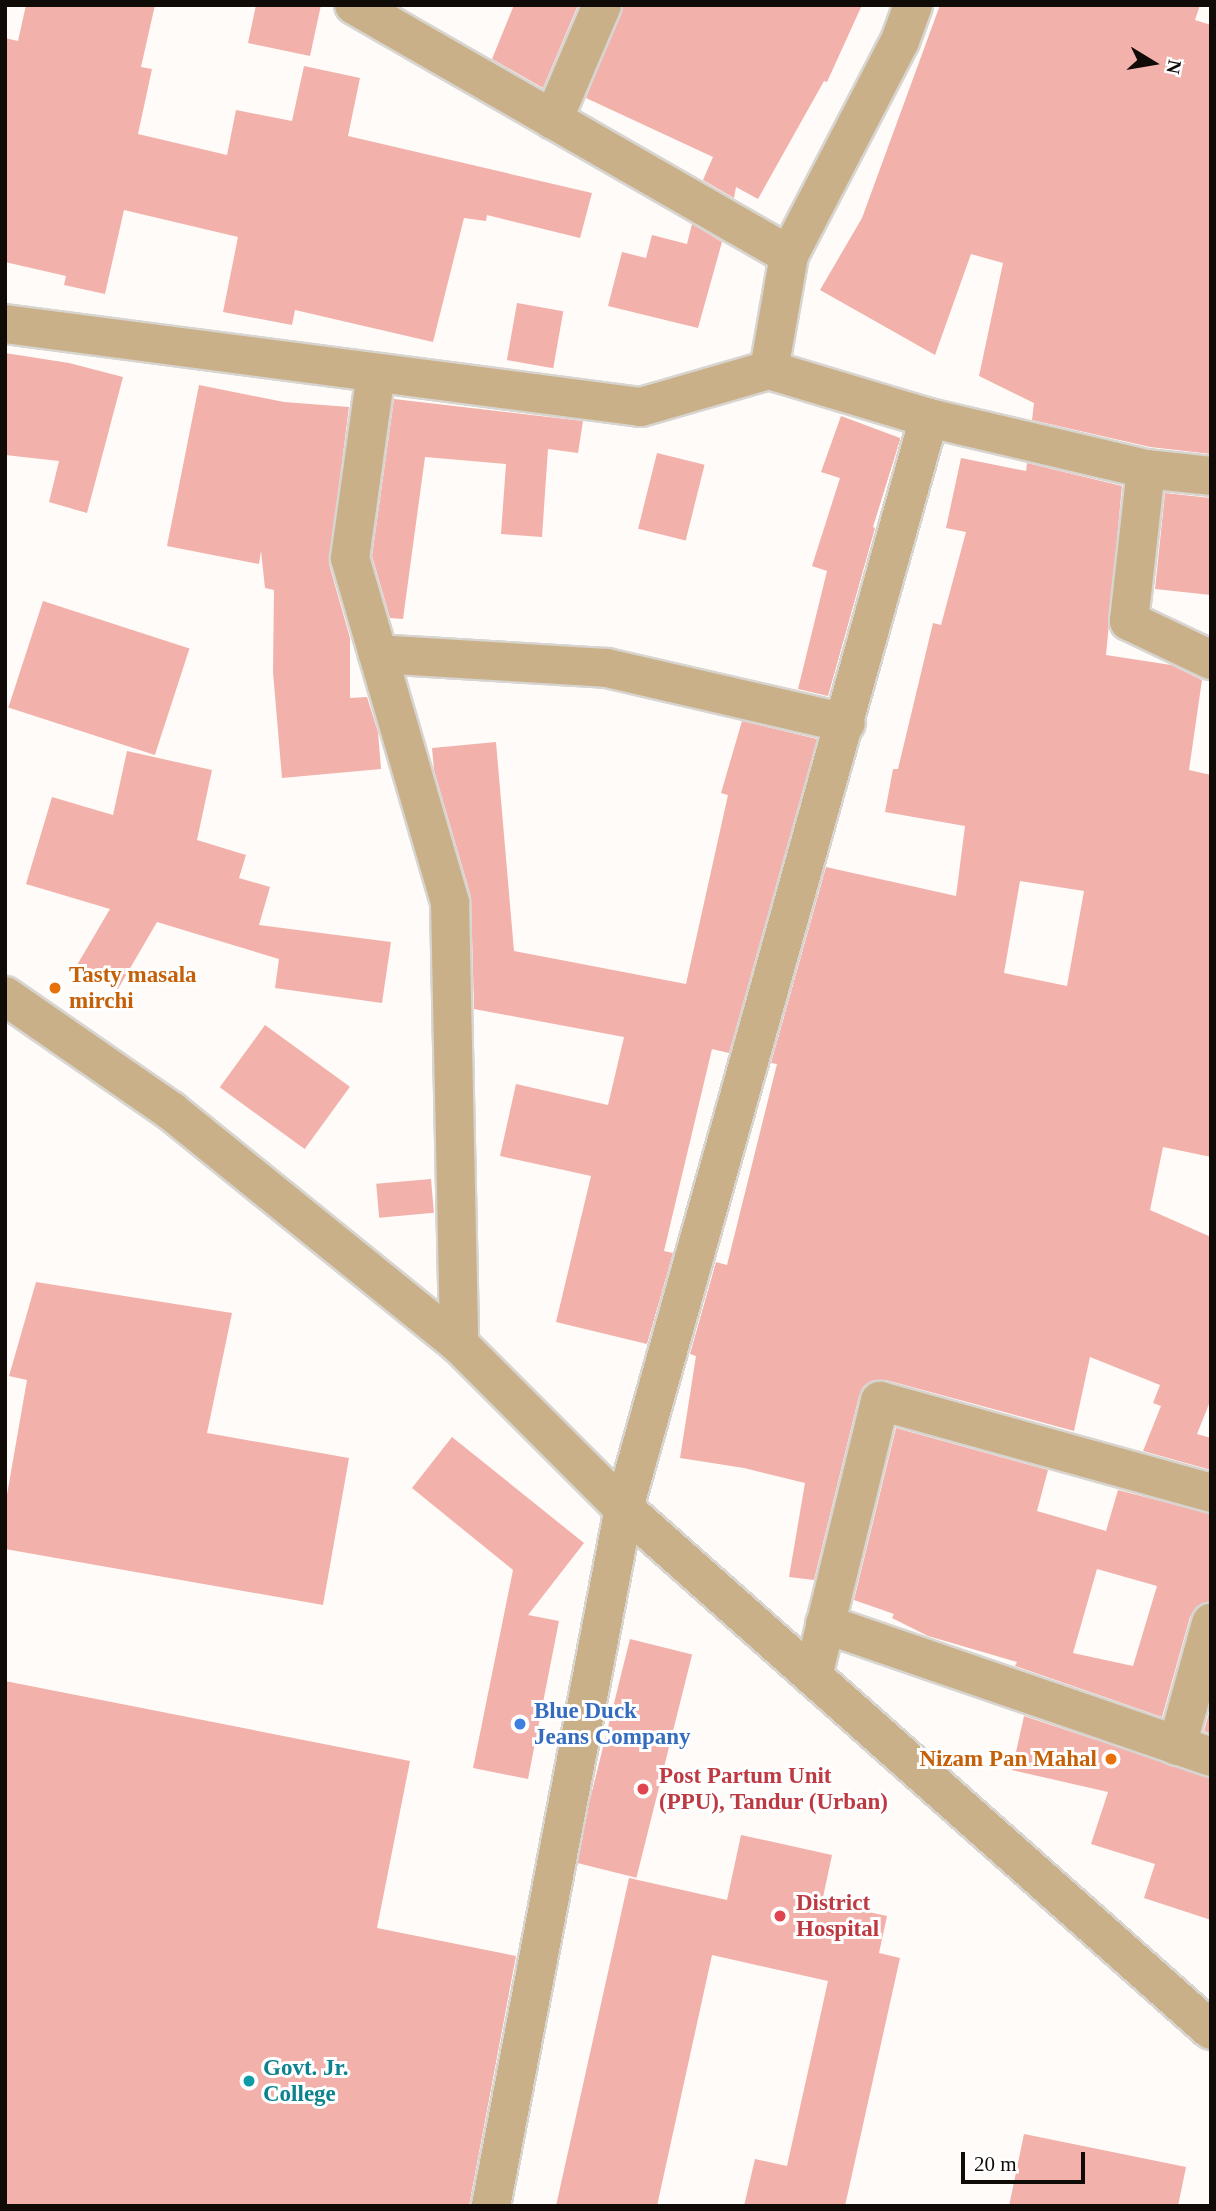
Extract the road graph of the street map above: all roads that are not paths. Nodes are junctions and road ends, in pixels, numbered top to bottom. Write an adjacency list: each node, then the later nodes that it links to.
1 (354, 5): 4 (street)
2 (602, 5): 4 (street)
3 (913, 5): 5 (street)
4 (553, 120): 5 (street)
5 (789, 255): 7 (street)
6 (5, 324): 8 (street)
7 (769, 370): 8 (street); 9 (street)
8 (376, 373): 12 (street)
9 (929, 418): 10 (street); 14 (street)
10 (1146, 469): 11 (street); 13 (street)
11 (1211, 476)
12 (378, 654): 14 (street); 16 (street)
13 (1211, 660)
14 (846, 723): 18 (street)
15 (5, 996): 16 (street)
16 (459, 1343): 18 (street)
17 (1211, 1493): 20 (street)
18 (624, 1508): 21 (street); 24 (street)
19 (1211, 1623): 22 (street)
20 (825, 1624): 21 (street); 22 (street)
21 (813, 1676): 23 (street)
22 (1194, 1752)
23 (1211, 2030)
24 (491, 2206)

